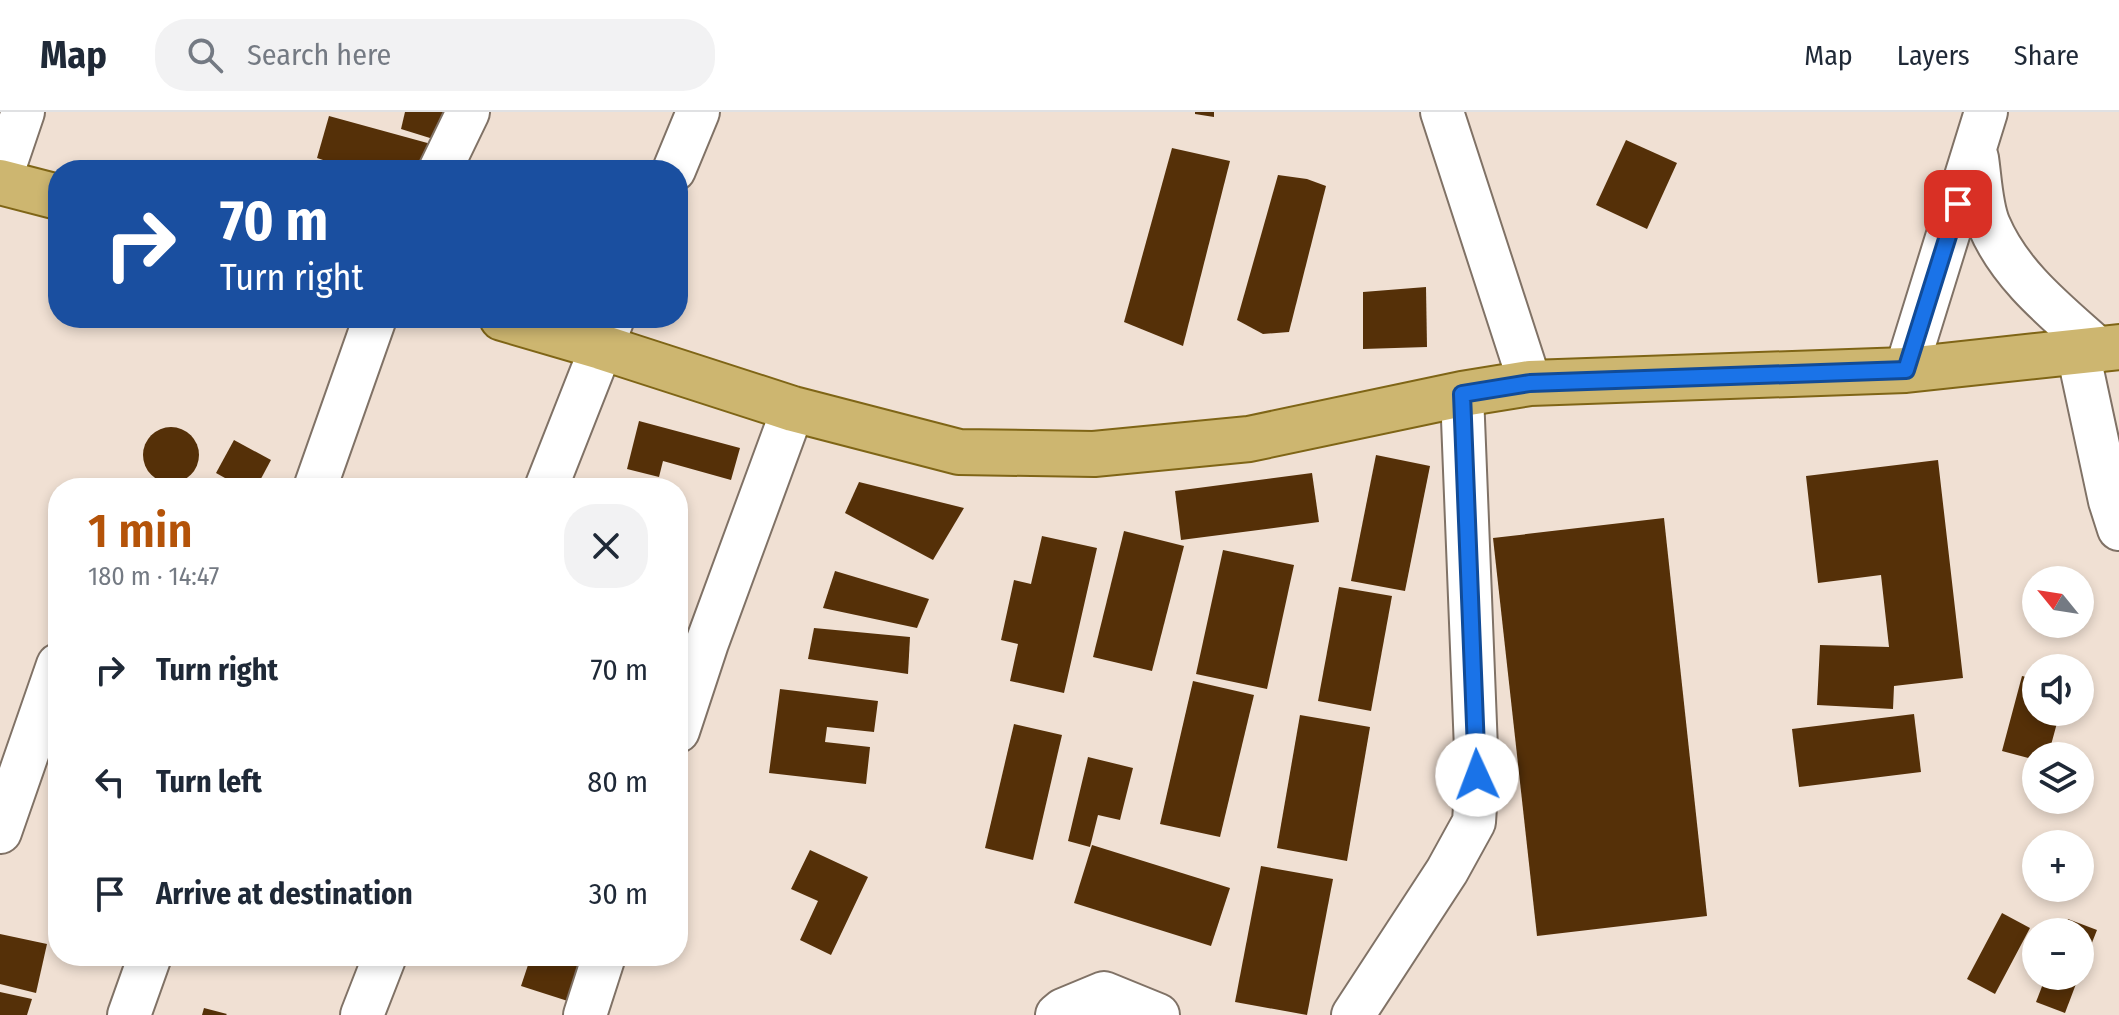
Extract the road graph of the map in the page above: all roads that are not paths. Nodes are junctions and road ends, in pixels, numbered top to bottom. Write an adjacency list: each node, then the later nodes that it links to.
1 (23, 112): 8 (street)
2 (468, 112): 6 (street)
3 (698, 112): 7 (street)
4 (1442, 112): 15 (street)
5 (1981, 130): 13 (street); 14 (street)
6 (445, 160)
7 (678, 160)
8 (0, 181): 9 (main road)
9 (48, 194)
10 (371, 328): 18 (street)
11 (572, 328): 12 (main road)
12 (607, 333): 17 (main road); 19 (street)
13 (2099, 350): 14 (main road); 20 (street)
14 (1906, 370): 15 (main road)
15 (1530, 383): 16 (main road)
16 (1462, 394): 17 (main road); 32 (street)
17 (793, 409): 22 (street)
18 (319, 478)
19 (550, 478)
20 (2119, 529)
21 (48, 694): 23 (street)
22 (688, 701)
23 (0, 832)
24 (146, 966): 27 (street)
25 (381, 966): 28 (street)
26 (601, 966): 29 (street)
27 (129, 1015)
28 (362, 1015)
29 (585, 1015)
30 (1057, 1015): 31 (street)
31 (1158, 1015)
32 (1353, 1015)

